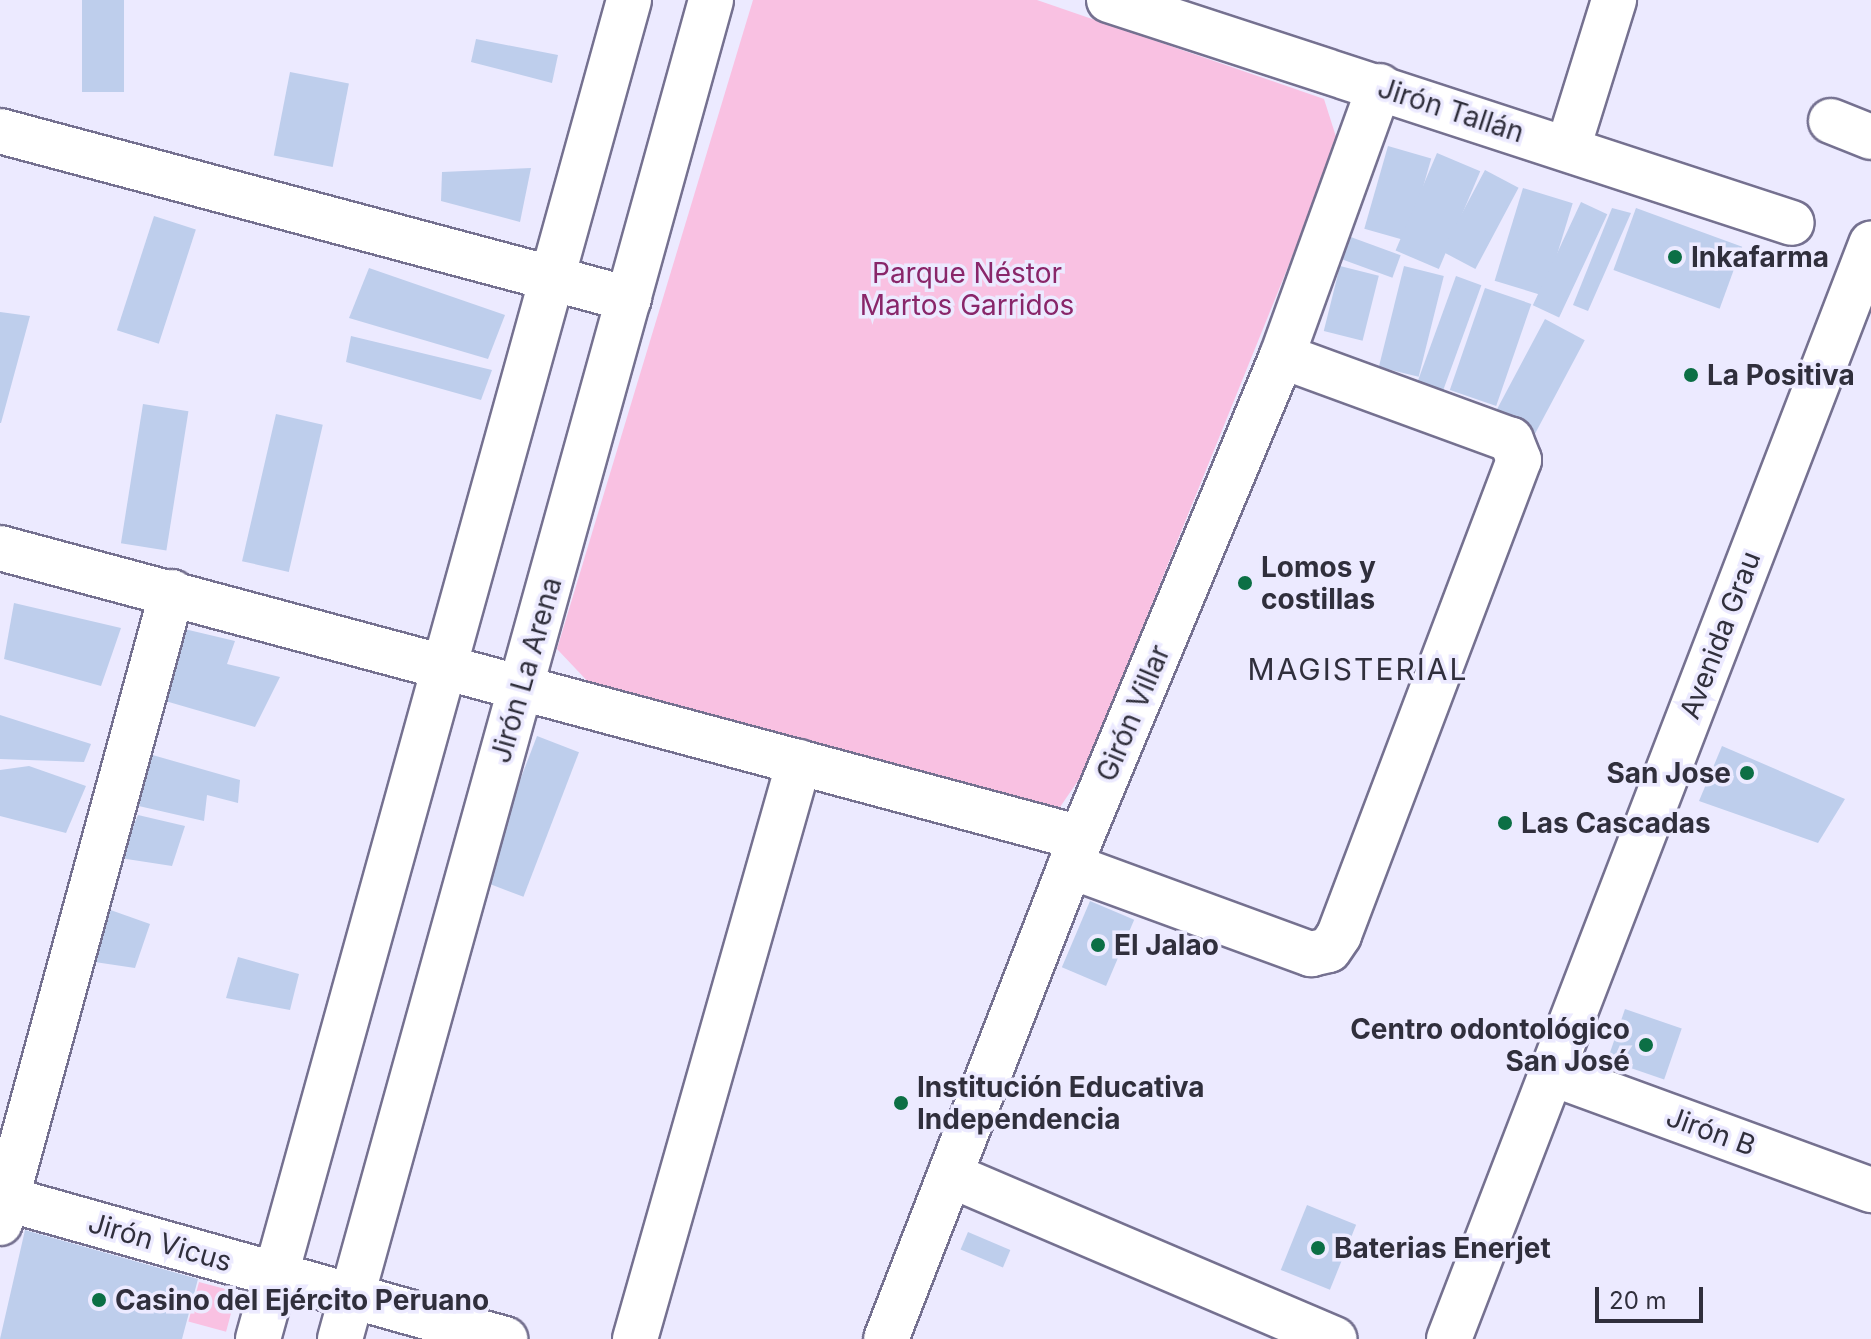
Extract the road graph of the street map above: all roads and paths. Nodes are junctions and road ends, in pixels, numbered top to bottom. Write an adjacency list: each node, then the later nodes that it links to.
1 (629, 0): 12 (street)
2 (711, 0): 13 (street, Jirón La Arena)
3 (1109, 0): 5 (street, Jirón Tallán)
4 (1614, 0): 9 (street)
5 (1380, 86): 9 (street, Jirón Tallán); 14 (street, Girón Villar)
6 (1831, 121): 8 (street)
7 (0, 131): 12 (street)
8 (1871, 137)
9 (1568, 148): 10 (street, Jirón Tallán)
10 (1792, 223)
11 (1871, 244): 21 (street, Avenida Grau)
12 (556, 279): 13 (street); 17 (street)
13 (629, 299): 18 (street, Jirón La Arena)
14 (1282, 356): 20 (street, Girón Villar); 20 (street)
15 (0, 548): 16 (street)
16 (172, 592): 17 (street); 24 (street)
17 (444, 665): 18 (street); 25 (street)
18 (522, 685): 19 (street); 26 (street, Jirón La Arena)
19 (799, 762): 20 (street); 30 (street)
20 (1076, 852): 22 (street, Girón Villar)
21 (1551, 1073): 23 (street, Jirón B); 33 (street, Avenida Grau)
22 (950, 1175): 31 (street, Girón Villar); 32 (street)
23 (1871, 1190)
24 (2, 1206): 25 (street, Jirón Vicus)
25 (274, 1274): 26 (street, Jirón Vicus); 27 (street)
26 (352, 1296): 28 (street, Jirón La Arena); 29 (street, Jirón Vicus)
27 (258, 1339)
28 (340, 1339)
29 (505, 1339)
30 (635, 1339)
31 (886, 1339)
32 (1335, 1339)
33 (1449, 1339)

